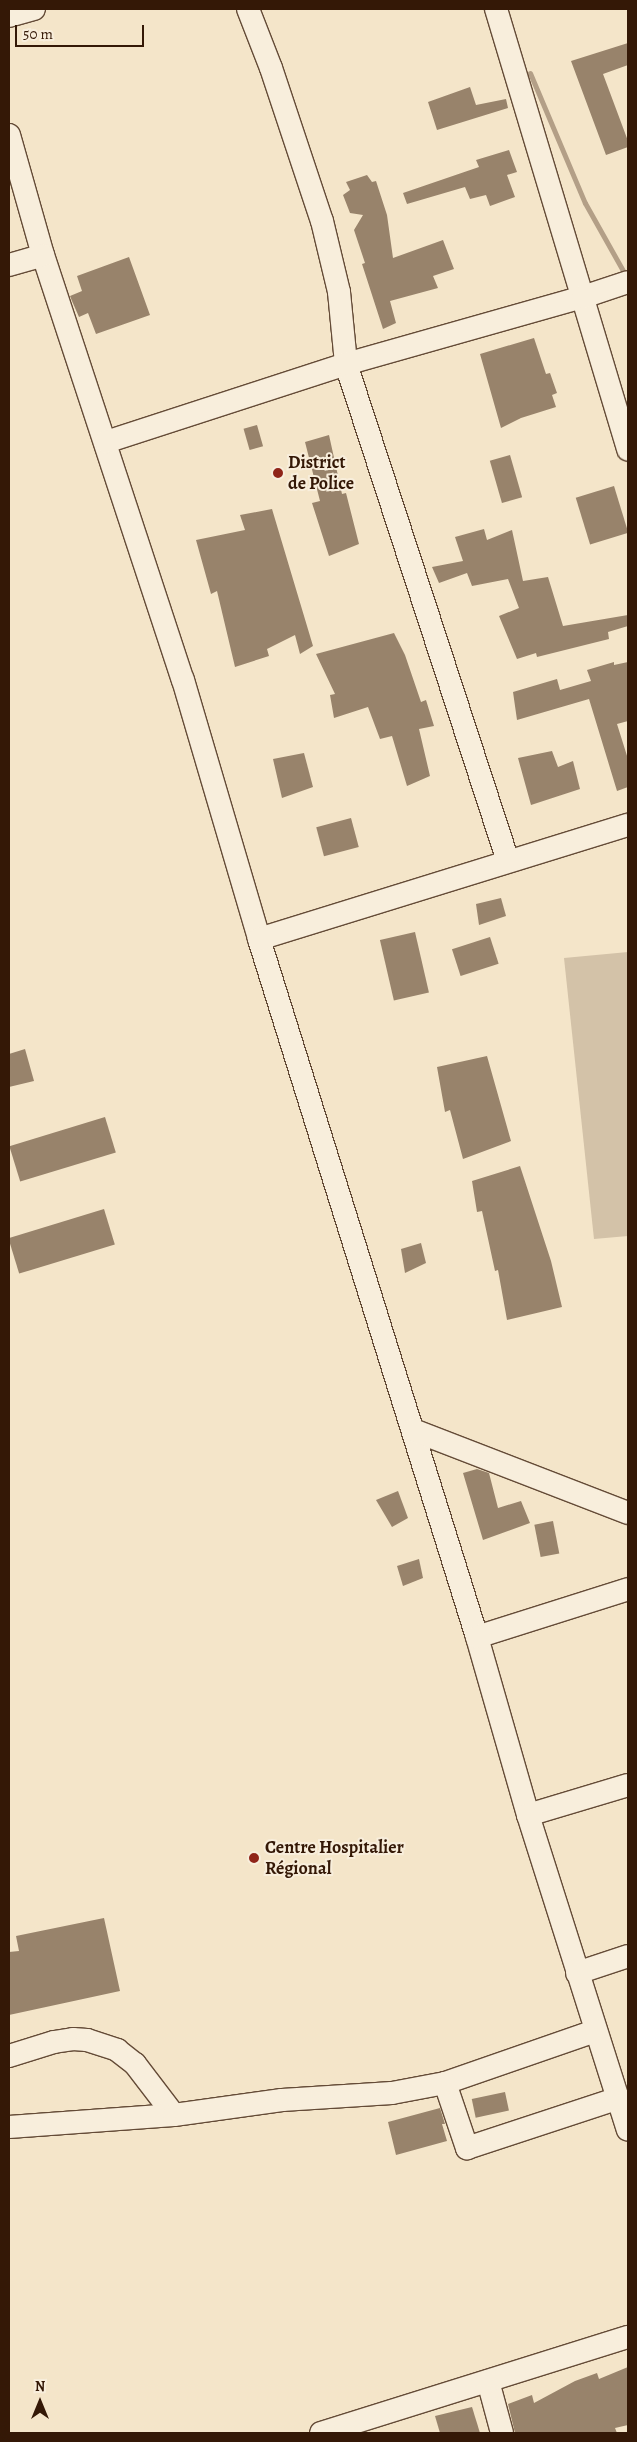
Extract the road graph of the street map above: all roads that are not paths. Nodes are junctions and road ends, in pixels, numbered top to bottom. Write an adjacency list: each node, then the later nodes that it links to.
1 (34, 9): 4 (street)
2 (248, 9): 10 (street)
3 (496, 9): 9 (street)
4 (9, 16)
5 (9, 135): 6 (street)
6 (44, 255): 7 (street); 11 (street)
7 (9, 265)
8 (628, 282): 9 (street)
9 (583, 298): 10 (street); 12 (street)
10 (346, 364): 11 (street); 14 (street)
11 (106, 442): 15 (street)
12 (628, 450)
13 (628, 825): 14 (street)
14 (508, 861): 15 (street)
15 (259, 939): 16 (street)
16 (413, 1430): 17 (street); 19 (street)
17 (628, 1513)
18 (628, 1589): 19 (street)
19 (478, 1637): 21 (street)
20 (628, 1785): 21 (street)
21 (528, 1815): 23 (street)
22 (628, 1956): 23 (street)
23 (576, 1973): 24 (street)
24 (595, 2031): 26 (street); 27 (street)
25 (9, 2056): 28 (street)
26 (445, 2083): 27 (street); 28 (street)
27 (619, 2098): 30 (street)
28 (174, 2115): 29 (street)
29 (9, 2126)
30 (628, 2130)
31 (628, 2337): 32 (street)
32 (488, 2381): 33 (street); 34 (street)
33 (321, 2433)
34 (502, 2433)

